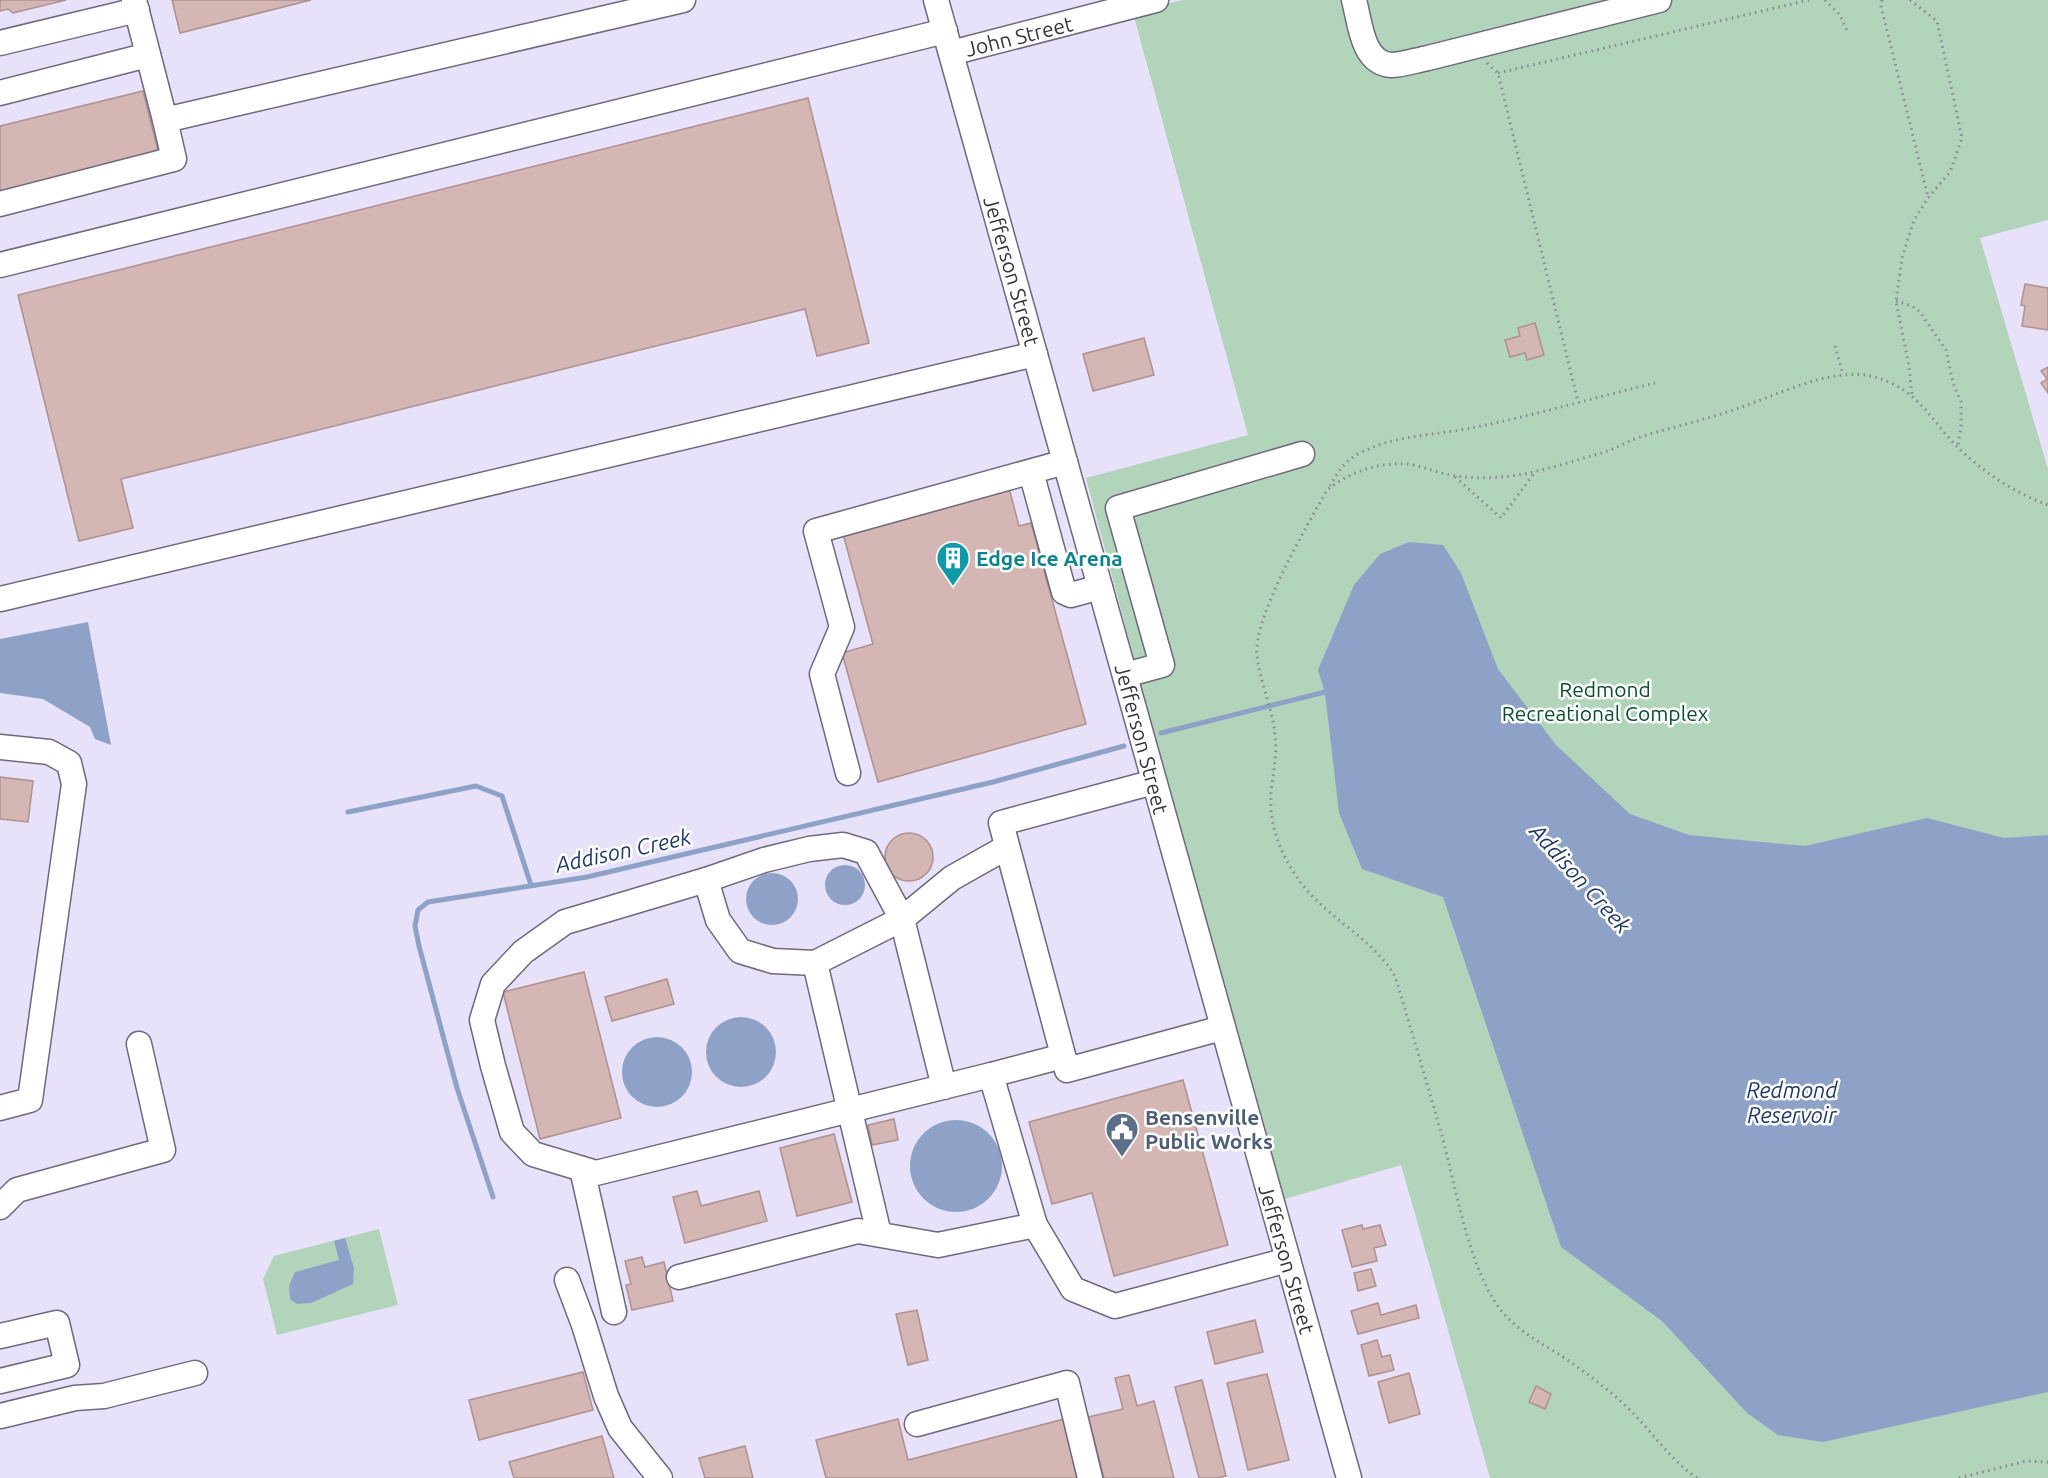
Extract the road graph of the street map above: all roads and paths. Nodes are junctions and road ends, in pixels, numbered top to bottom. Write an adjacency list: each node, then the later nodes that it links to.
1 (683, 0): 18 (street)
2 (936, 0): 12 (street, Jefferson Street)
3 (1156, 0): 12 (street, John Street)
4 (1354, 0): 5 (street)
5 (1659, 0)
6 (1809, 0): 16 (path)
7 (1825, 0): 11 (path)
8 (1882, 0): 19 (path)
9 (1910, 0): 19 (path)
10 (136, 5): 13 (street); 14 (street)
11 (1847, 31)
12 (948, 42): 21 (street, John Street); 24 (street, Jefferson Street)
13 (0, 43)
14 (148, 55): 17 (street); 18 (street)
15 (1486, 62): 16 (path)
16 (1498, 73): 28 (path)
17 (0, 93)
18 (165, 120): 20 (street)
19 (1928, 198): 22 (path)
20 (0, 204)
21 (0, 265)
22 (1896, 301): 27 (path); 29 (path)
23 (1835, 345): 25 (path)
24 (1035, 354): 31 (street, Jefferson Street); 38 (street)
25 (1843, 374): 27 (path); 32 (path)
26 (1655, 384): 28 (path)
27 (1912, 395): 29 (path)
28 (1578, 402): 35 (path)
29 (1958, 446): 36 (path)
30 (1302, 454): 39 (street)
31 (1065, 462): 33 (street); 37 (street, Jefferson Street)
32 (1535, 471): 34 (path); 34 (path)
33 (1031, 472): 37 (street); 41 (street)
34 (1454, 476): 35 (path)
35 (1327, 490): 71 (path)
36 (2048, 505)
37 (1100, 587): 39 (street, Jefferson Street)
38 (0, 599)
39 (1125, 675): 42 (street, Jefferson Street)
40 (0, 747): 52 (street)
41 (848, 773)
42 (1154, 782): 43 (street); 47 (street, Jefferson Street)
43 (1007, 847): 45 (street); 49 (street)
44 (706, 880): 45 (street); 46 (street); 54 (street)
45 (902, 919): 46 (street); 51 (street)
46 (815, 963): 53 (street)
47 (1222, 1028): 49 (street); 58 (street, Jefferson Street)
48 (139, 1044): 55 (street)
49 (1063, 1056): 50 (street)
50 (991, 1075): 51 (street); 56 (street)
51 (944, 1087): 53 (street)
52 (0, 1108)
53 (849, 1112): 54 (street); 57 (street)
54 (582, 1169): 61 (street)
55 (0, 1207)
56 (1035, 1225): 57 (street); 58 (street)
57 (879, 1234): 59 (street)
58 (1287, 1260): 70 (street, Jefferson Street)
59 (679, 1277)
60 (567, 1280): 68 (street)
61 (614, 1312)
62 (0, 1336): 64 (street)
63 (195, 1373): 65 (street)
64 (0, 1381)
65 (0, 1416)
66 (916, 1425): 69 (street)
67 (2048, 1462): 72 (path)
68 (660, 1478)
69 (1090, 1478)
70 (1349, 1478)
71 (1697, 1478)
72 (1959, 1478)

